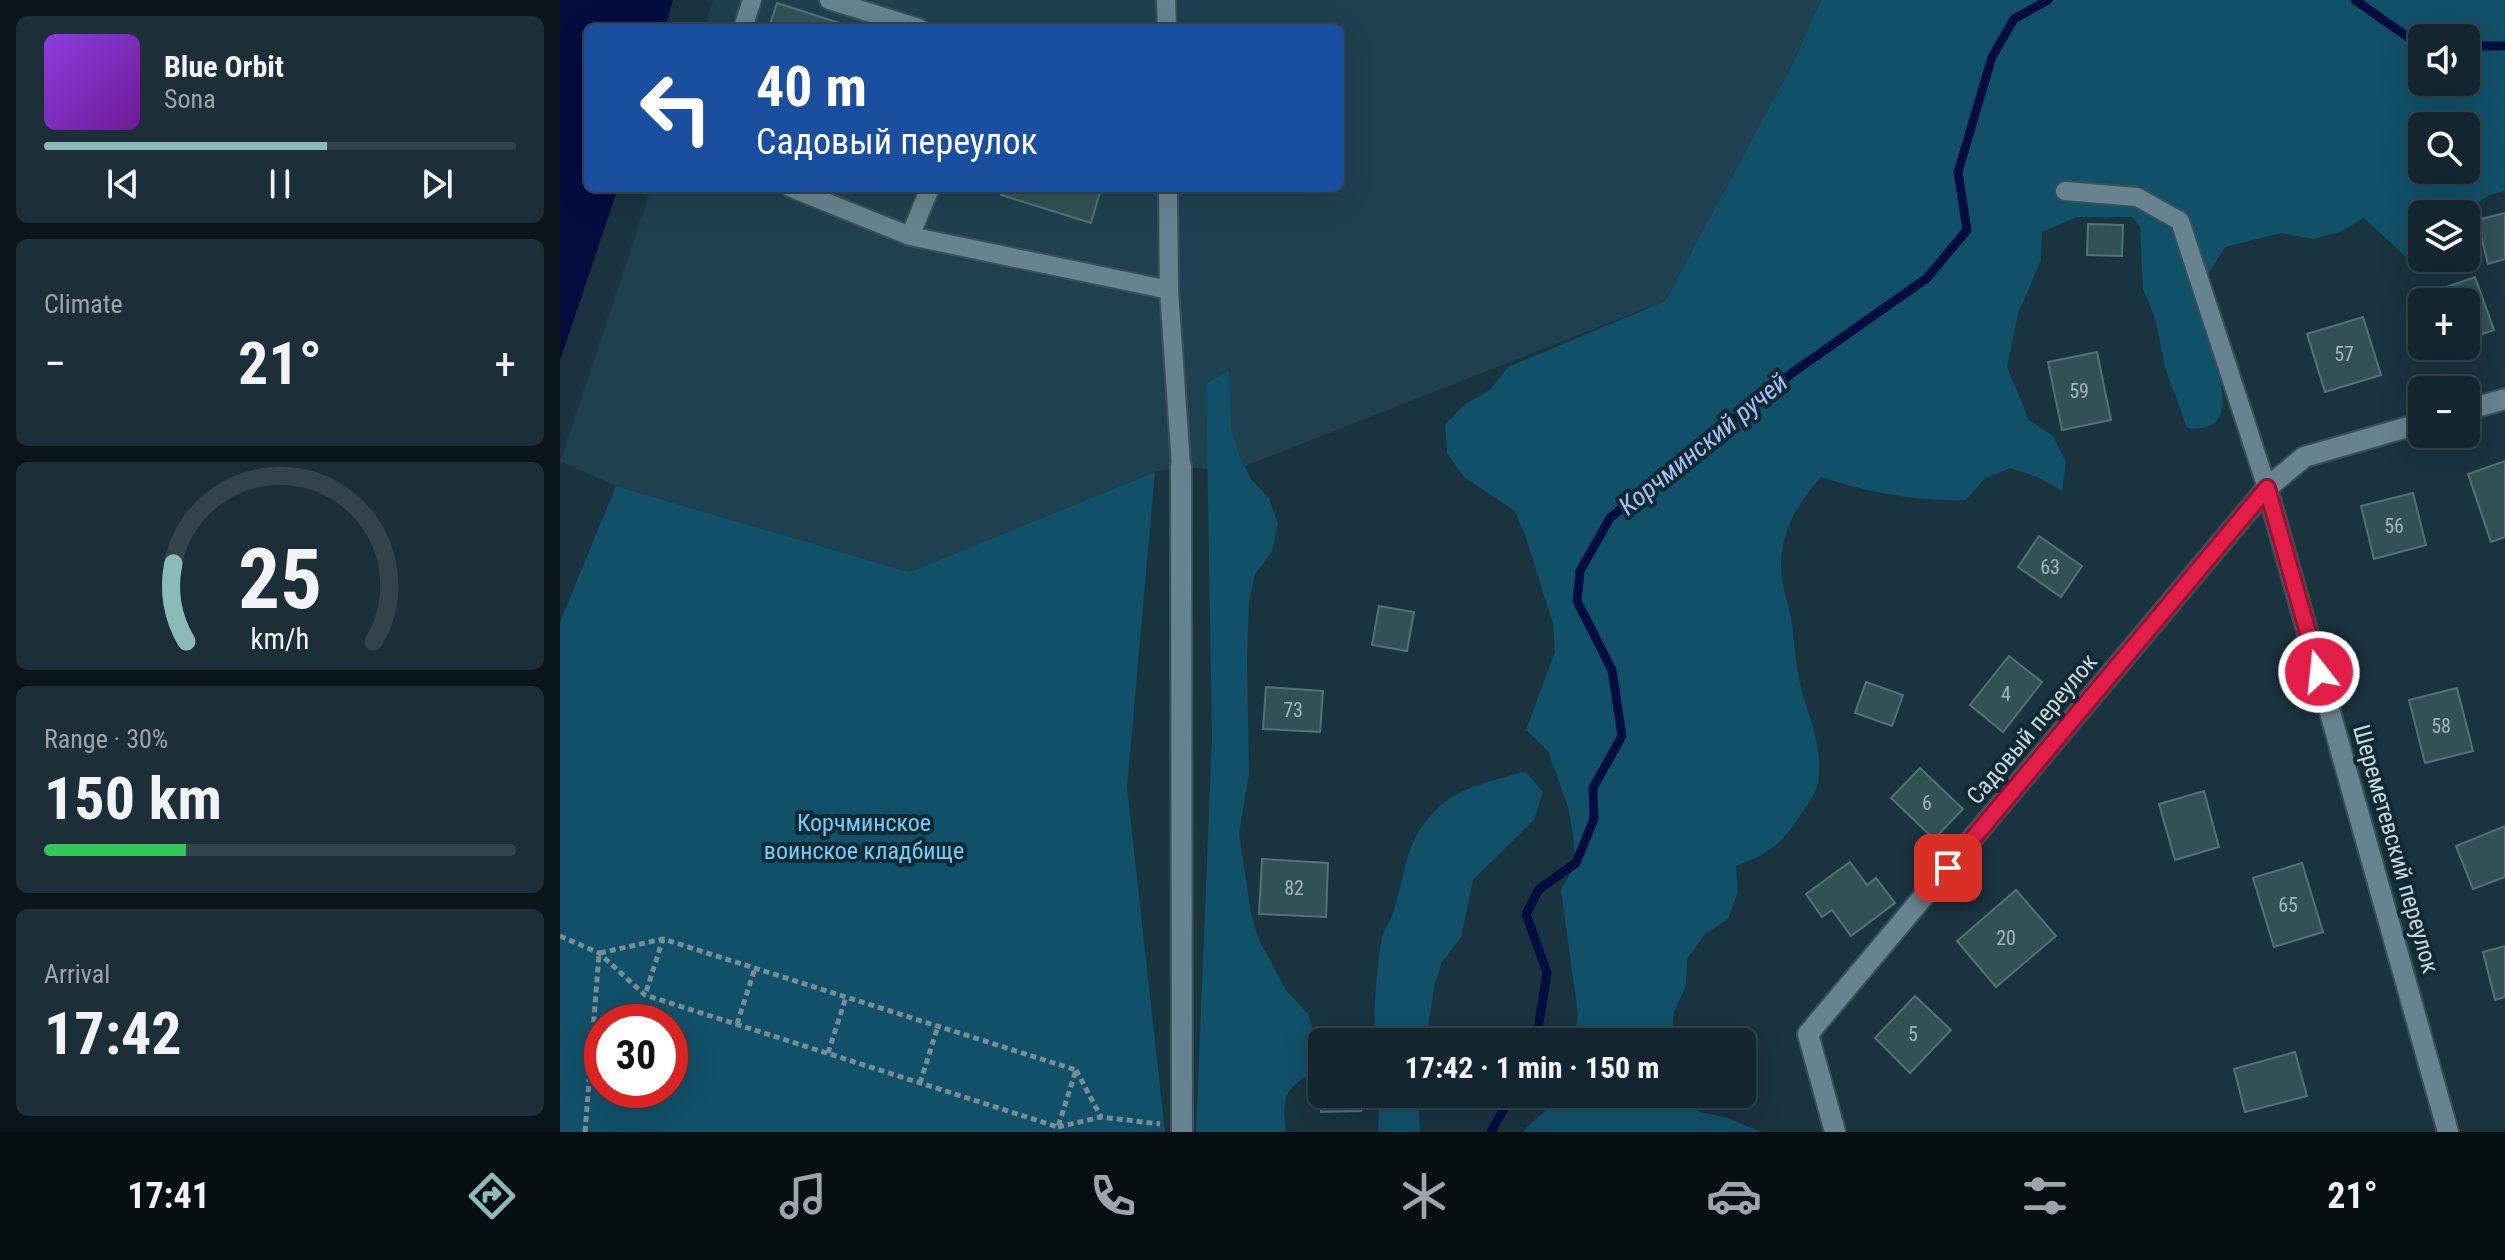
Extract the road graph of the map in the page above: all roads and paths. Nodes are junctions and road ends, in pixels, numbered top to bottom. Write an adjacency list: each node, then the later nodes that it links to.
1 (752, 0): 4 (lane)
2 (829, 0): 5 (lane)
3 (1166, 0): 6 (lane)
4 (744, 24)
5 (906, 24)
6 (1167, 24)
7 (2065, 191): 17 (lane)
8 (801, 192): 11 (lane)
9 (928, 192): 11 (lane)
10 (1168, 192): 12 (lane)
11 (910, 236): 12 (lane)
12 (1169, 290): 16 (lane)
13 (2505, 399): 14 (street)
14 (2480, 406)
15 (2408, 427): 17 (street)
16 (1181, 466): 31 (street)
17 (2267, 488): 33 (street, Садовый переулок); 34 (street, Шереметевский переулок)
18 (560, 936): 20 (path)
19 (663, 939): 20 (path); 21 (path); 22 (path)
20 (599, 953): 22 (path); 32 (path)
21 (755, 968): 23 (path); 24 (path)
22 (645, 995): 24 (path)
23 (846, 997): 25 (path); 26 (path)
24 (737, 1024): 26 (path)
25 (938, 1026): 27 (path); 28 (path)
26 (828, 1053): 28 (path)
27 (1076, 1070): 29 (path); 30 (path)
28 (920, 1083): 30 (path)
29 (1101, 1117): 30 (path); 31 (path)
30 (1058, 1127)
31 (1181, 1130)
32 (585, 1132)
33 (1835, 1132)
34 (2448, 1132)

